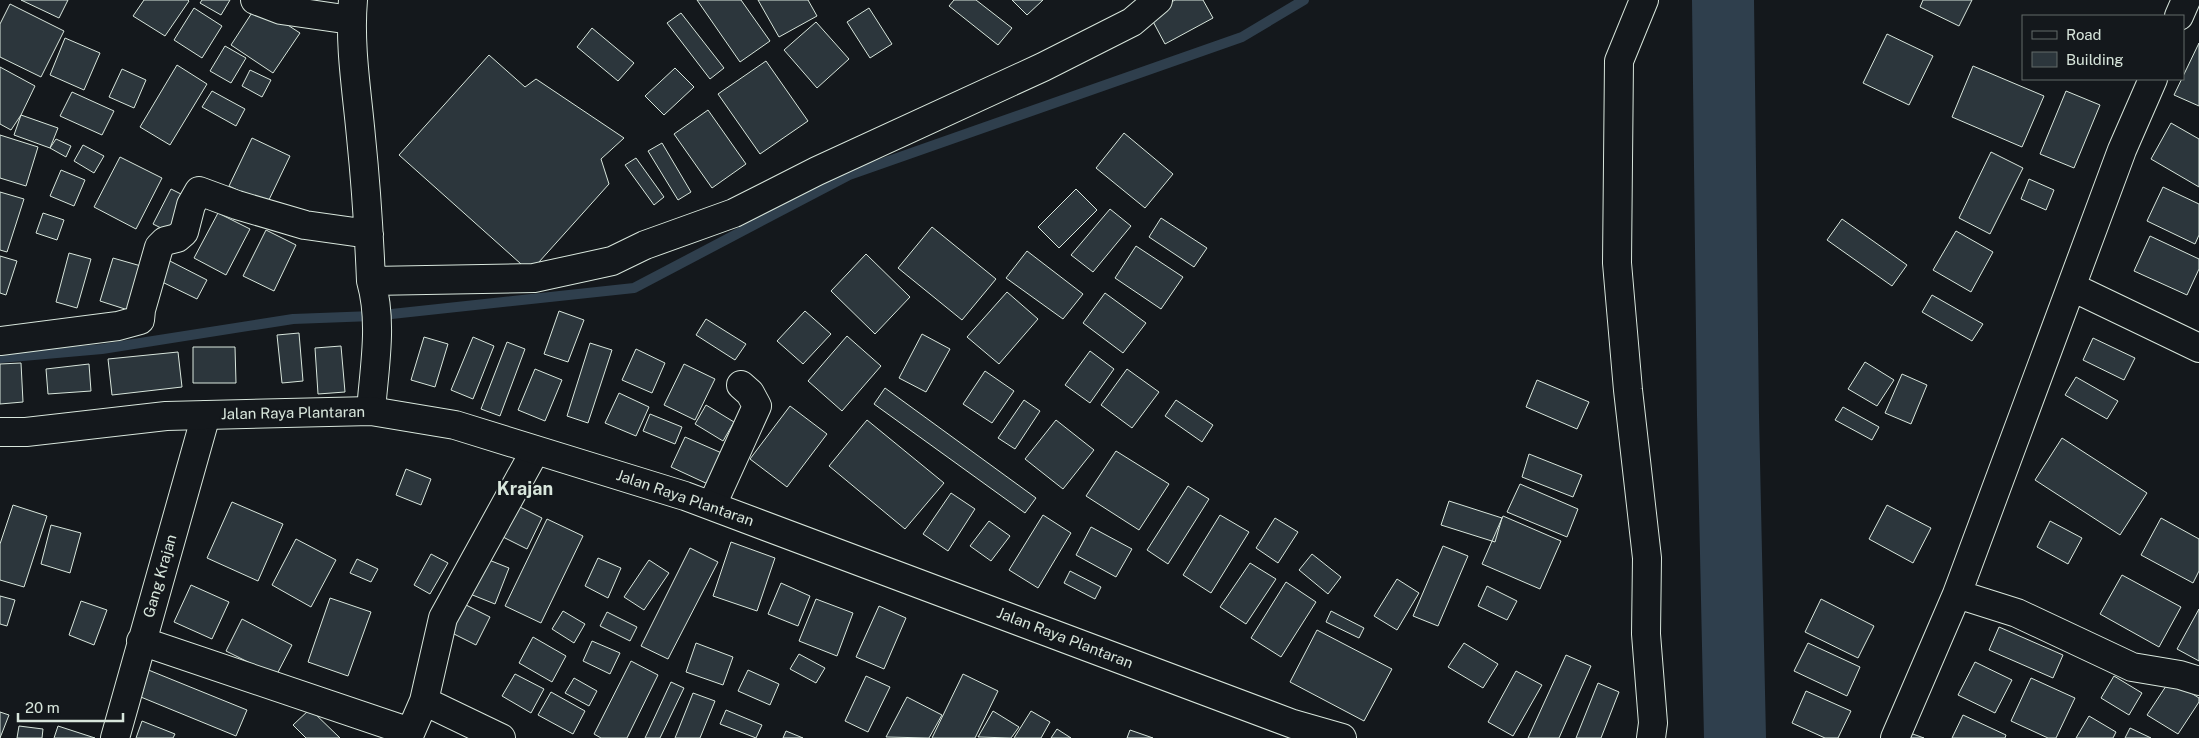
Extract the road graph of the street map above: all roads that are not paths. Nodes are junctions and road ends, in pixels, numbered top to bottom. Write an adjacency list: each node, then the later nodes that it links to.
1 (255, 0): 5 (street)
2 (1158, 0): 9 (street)
3 (1644, 0): 28 (street)
4 (2186, 0): 6 (street)
5 (352, 10): 8 (street)
6 (2180, 15)
7 (2153, 80): 10 (street)
8 (369, 234): 9 (street); 11 (street)
9 (373, 287): 14 (street)
10 (2072, 287): 12 (street); 19 (street)
11 (0, 341)
12 (2199, 348)
13 (741, 385): 18 (street)
14 (372, 411): 15 (street, Jalan Raya Plantaran); 17 (street, Jalan Raya Plantaran)
15 (206, 415): 16 (street, Jalan Raya Plantaran); 20 (street, Gang Krajan)
16 (0, 432)
17 (535, 451): 18 (street, Jalan Raya Plantaran); 22 (street)
18 (712, 505): 23 (street, Jalan Raya Plantaran)
19 (1956, 594): 21 (street); 29 (street)
20 (141, 641): 24 (street); 25 (street, Gang Krajan)
21 (2199, 681)
22 (424, 701): 24 (street); 26 (street)
23 (1289, 731): 27 (street, Jalan Raya Plantaran)
24 (409, 735)
25 (115, 738)
26 (501, 738)
27 (1342, 738)
28 (1651, 738)
29 (1895, 738)

